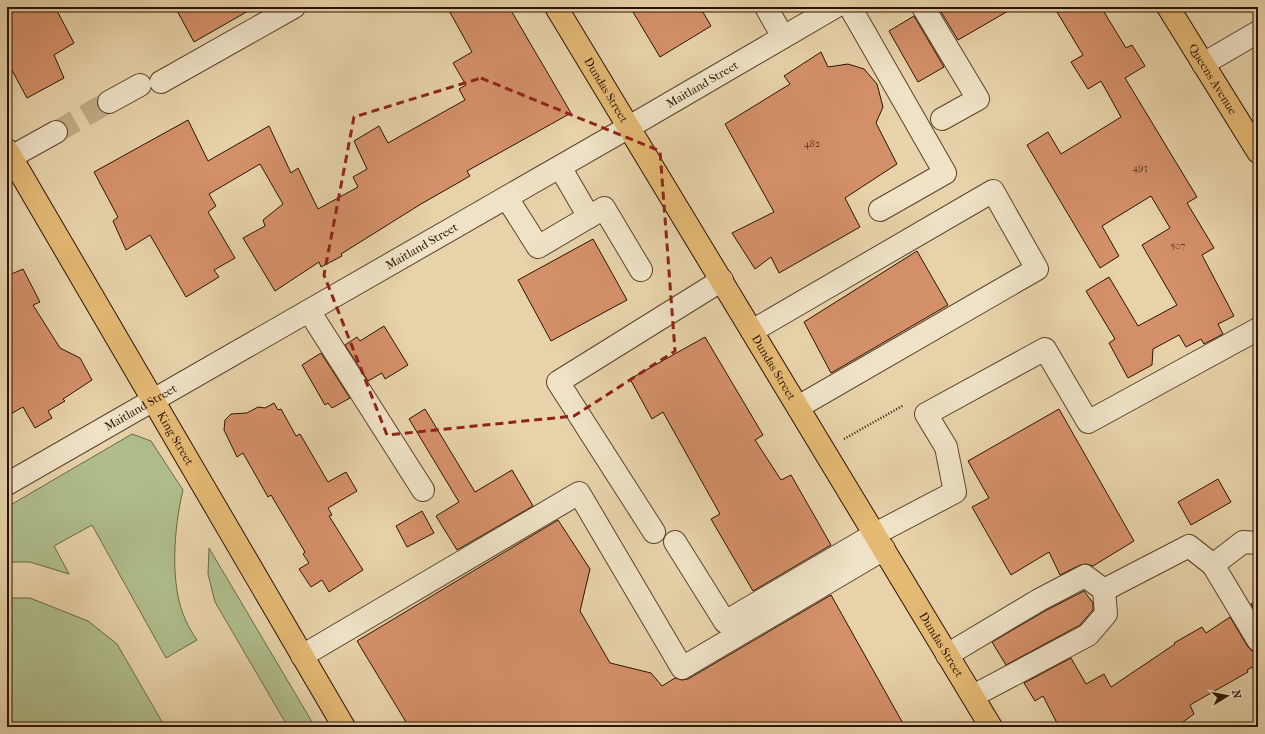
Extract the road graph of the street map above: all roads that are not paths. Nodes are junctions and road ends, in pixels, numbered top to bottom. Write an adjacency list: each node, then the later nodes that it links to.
1 (294, 7): 11 (street)
2 (556, 7): 15 (main road, Dundas Street)
3 (766, 7): 9 (street)
4 (835, 7): 9 (street, Maitland Street)
5 (850, 7): 21 (street)
6 (923, 7): 14 (street)
7 (1168, 7): 10 (main road, Queens Avenue)
8 (1258, 32): 10 (street)
9 (783, 37): 15 (street, Maitland Street)
10 (1203, 64): 17 (main road, Queens Avenue)
11 (162, 82)
12 (140, 85): 13 (street)
13 (109, 102)
14 (942, 119)
15 (629, 127): 19 (street, Maitland Street); 24 (main road, Dundas Street)
16 (56, 132): 18 (street)
17 (1258, 152)
18 (9, 153): 28 (main road, King Street)
19 (560, 167): 20 (street, Maitland Street); 22 (street)
20 (507, 198): 22 (street); 25 (street, Maitland Street)
21 (880, 210)
22 (589, 217): 23 (street)
23 (641, 270)
24 (722, 280): 27 (main road, Dundas Street); 32 (street)
25 (309, 311): 28 (street, Maitland Street); 31 (street)
26 (1258, 329): 34 (street)
27 (752, 331): 29 (main road, Dundas Street); 29 (street)
28 (154, 400): 30 (street, Maitland Street); 40 (main road, King Street)
29 (798, 407): 34 (main road, Dundas Street)
30 (7, 484)
31 (423, 490)
32 (654, 532)
33 (675, 542): 34 (street)
34 (879, 542): 39 (main road, Dundas Street); 40 (street)
35 (1258, 543): 36 (street)
36 (1213, 565): 37 (street); 38 (street)
37 (1104, 590): 39 (street); 41 (street)
38 (1258, 640)
39 (947, 655): 41 (main road, Dundas Street)
40 (302, 656): 42 (main road, King Street)
41 (973, 696): 43 (main road, Dundas Street)
42 (344, 727)
43 (991, 727)

